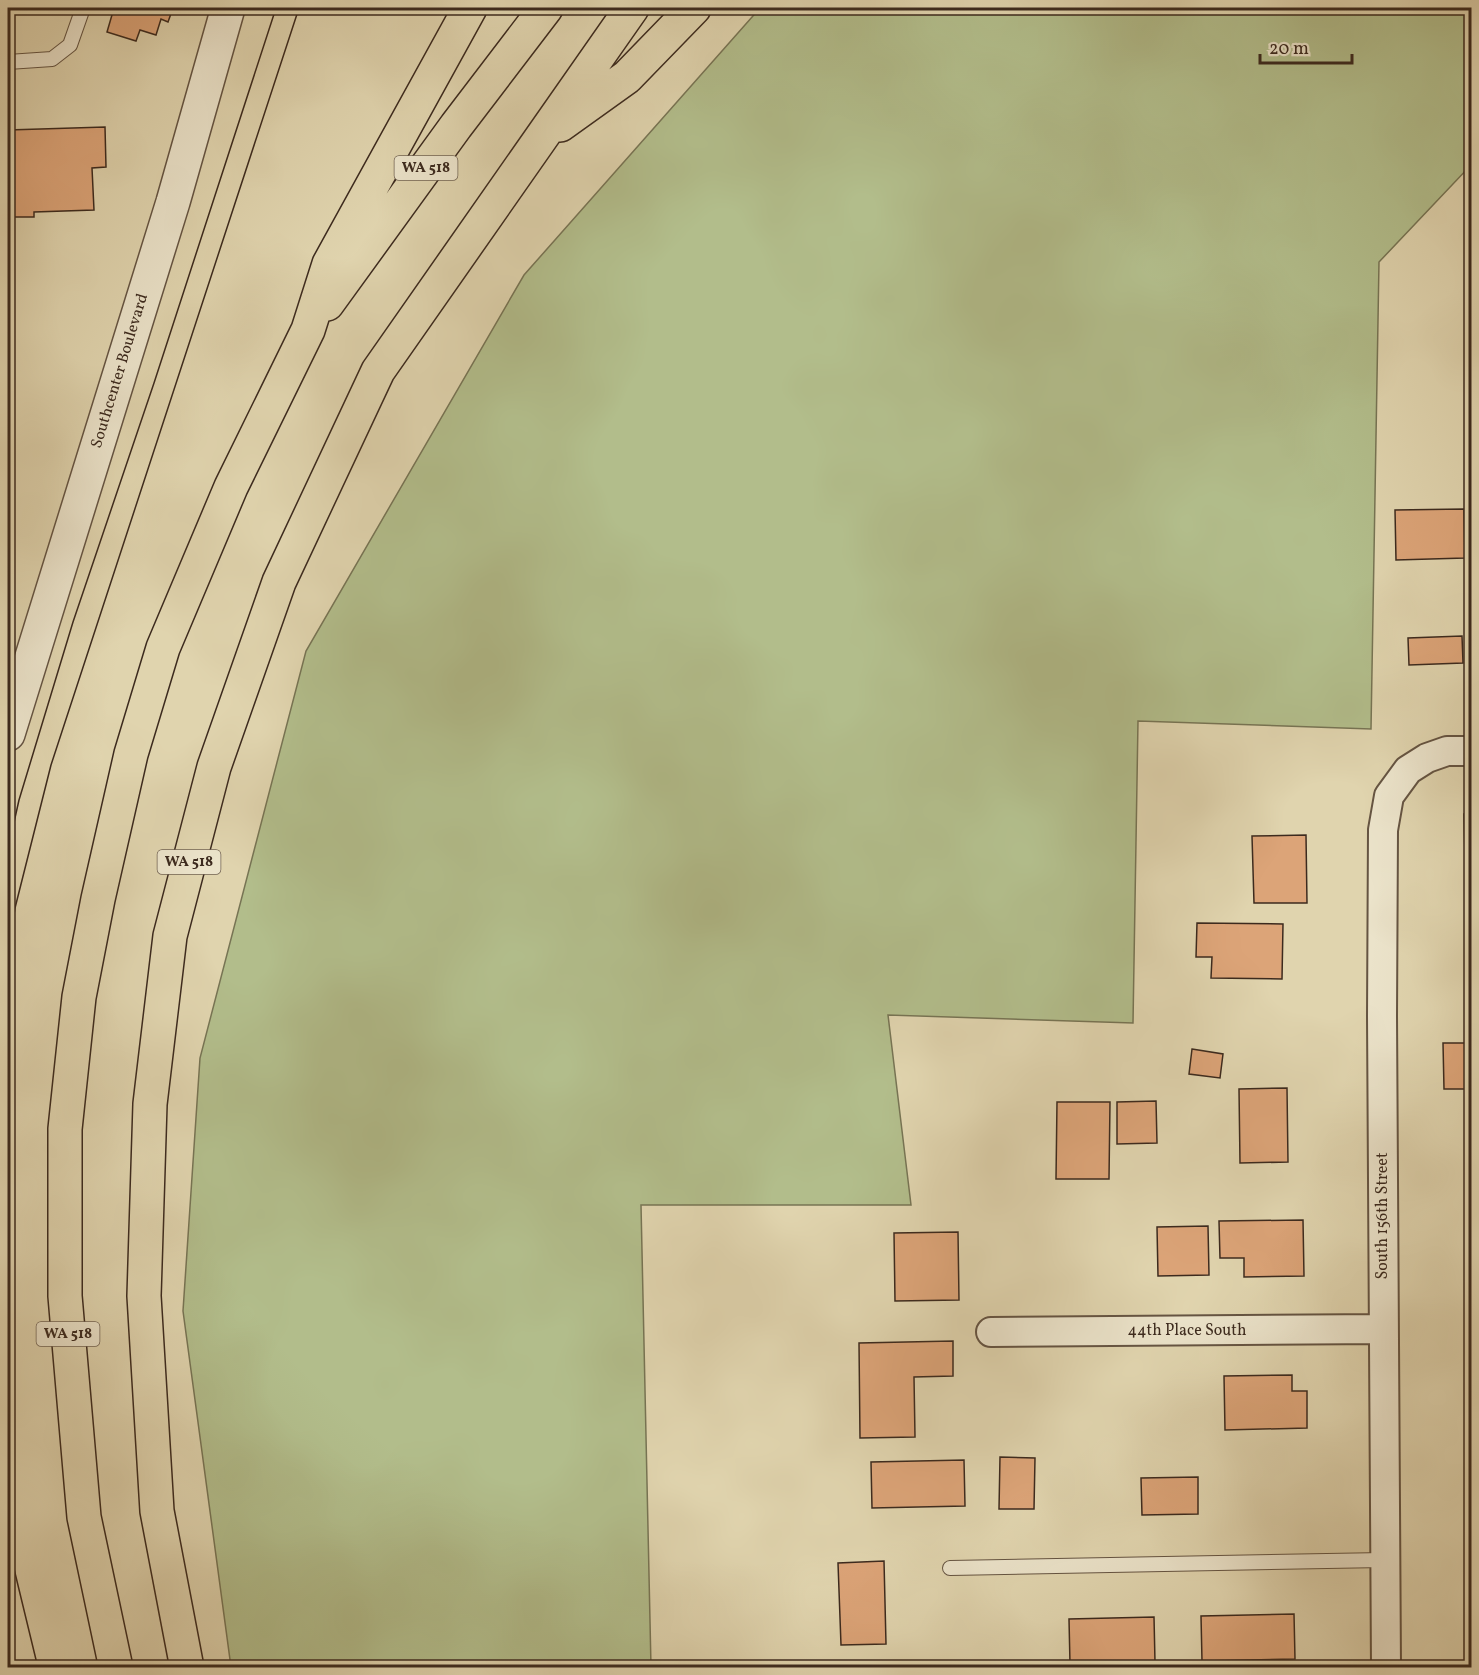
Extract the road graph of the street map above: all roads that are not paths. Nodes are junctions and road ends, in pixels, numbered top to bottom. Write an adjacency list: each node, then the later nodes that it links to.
1 (83, 8): 7 (lane)
2 (228, 8): 10 (street, Southcenter Boulevard)
3 (471, 8): 9 (highway)
4 (546, 8): 9 (highway, WA 518)
5 (632, 8): 8 (highway, WA 518)
6 (694, 8): 8 (highway)
7 (8, 62)
8 (542, 138): 17 (highway, WA 518)
9 (308, 330): 16 (highway, WA 518)
10 (8, 734)
11 (1472, 751): 12 (street, South 156th Street)
12 (1383, 1329): 13 (street, 44th Place South); 14 (street, South 156th Street)
13 (991, 1332)
14 (1384, 1560): 15 (lane); 18 (street, South 156th Street)
15 (950, 1568)
16 (116, 1668)
17 (187, 1668)
18 (1386, 1668)

